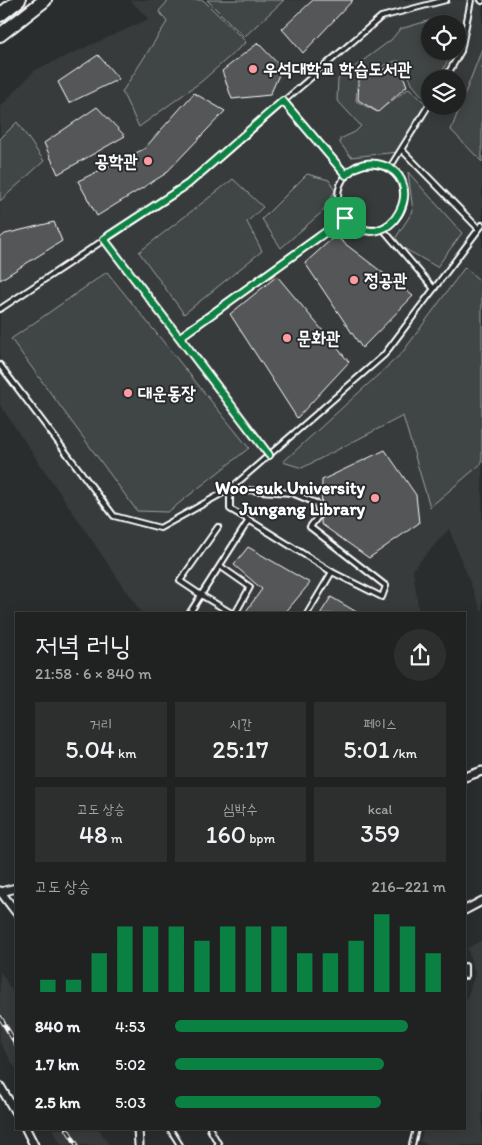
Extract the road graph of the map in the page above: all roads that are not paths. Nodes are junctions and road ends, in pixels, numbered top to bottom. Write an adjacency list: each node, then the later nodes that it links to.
1 (19, 0): 5 (highway)
2 (45, 0): 6 (highway)
3 (446, 0): 8 (lane)
4 (471, 0): 7 (lane)
5 (0, 15)
6 (0, 35)
7 (450, 70)
8 (283, 101): 12 (lane); 16 (lane)
9 (423, 115): 10 (lane)
10 (402, 150): 11 (lane); 14 (lane)
11 (389, 169): 12 (lane); 15 (lane)
12 (346, 175): 13 (lane)
13 (345, 218): 15 (lane); 21 (lane)
14 (481, 227): 18 (lane)
15 (382, 228): 18 (lane)
16 (104, 239): 17 (lane); 19 (lane)
17 (110, 246)
18 (434, 289): 25 (lane)
19 (0, 309)
20 (175, 330): 21 (lane)
21 (180, 338): 22 (lane)
22 (186, 344)
23 (0, 365): 26 (lane)
24 (263, 447): 25 (lane)
25 (269, 455): 26 (lane)
26 (230, 489): 27 (lane); 30 (lane)
27 (249, 520): 29 (lane); 30 (lane)
28 (218, 527): 31 (lane)
29 (220, 566): 31 (lane); 34 (lane)
30 (332, 572): 35 (lane)
31 (201, 595): 32 (lane); 33 (lane)
32 (190, 612)
33 (231, 612)
34 (235, 612)
35 (308, 612)
36 (482, 771): 37 (street)
37 (466, 777)
38 (15, 888): 39 (street)
39 (0, 891): 42 (street)
40 (482, 901): 41 (street)
41 (466, 909)
42 (15, 911)
43 (0, 1086): 44 (street)
44 (15, 1111)
45 (26, 1130): 50 (street)
46 (138, 1130): 51 (street)
47 (171, 1130): 52 (lane)
48 (211, 1130): 53 (lane)
49 (416, 1130): 54 (lane)
50 (34, 1145)
51 (139, 1145)
52 (180, 1145)
53 (219, 1145)
54 (412, 1145)

